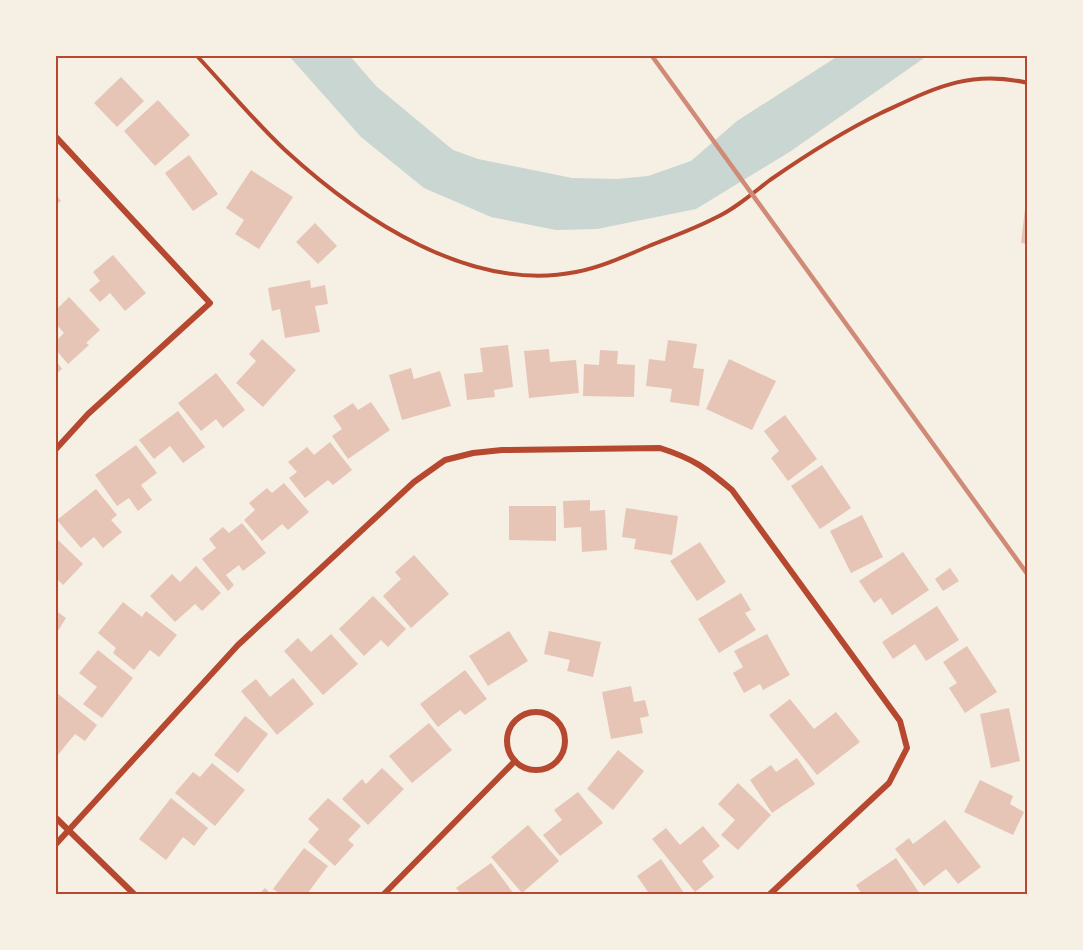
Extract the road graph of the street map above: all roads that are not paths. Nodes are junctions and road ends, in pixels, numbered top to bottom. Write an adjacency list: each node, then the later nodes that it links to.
1 (56, 137): 2 (street)
2 (56, 449)
3 (515, 761): 3 (street); 8 (street)
4 (56, 818): 5 (street)
5 (68, 829): 6 (street); 7 (street); 9 (street)
6 (56, 844)
7 (134, 894)
8 (384, 894)
9 (770, 894)

